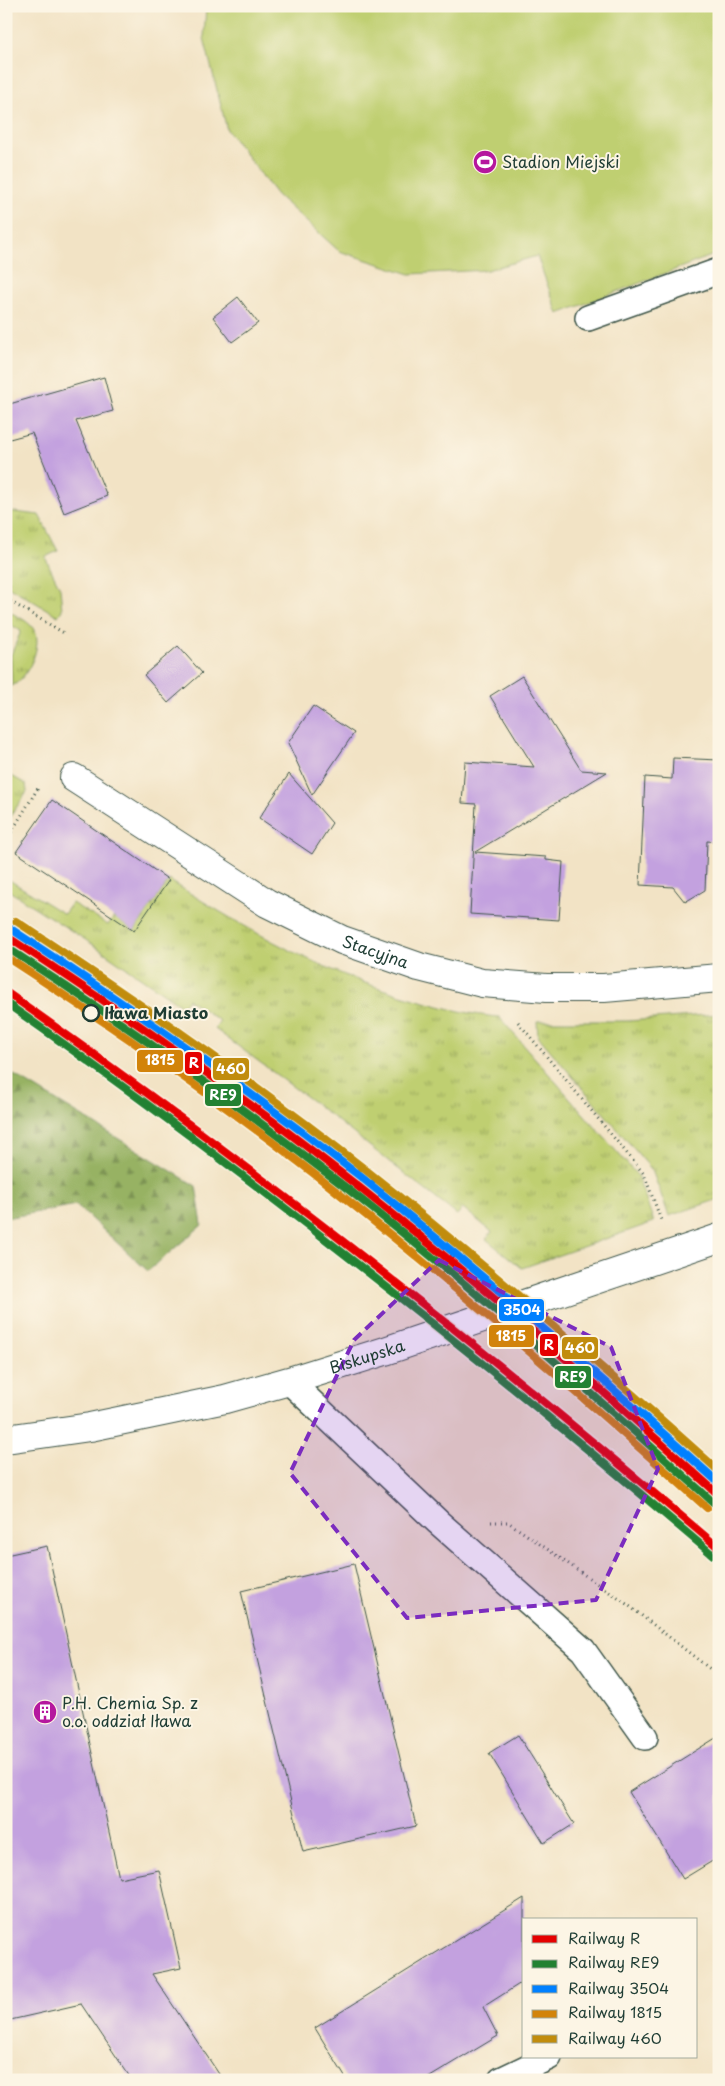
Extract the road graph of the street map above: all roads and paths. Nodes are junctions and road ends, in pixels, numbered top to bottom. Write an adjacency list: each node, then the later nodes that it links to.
1 (719, 271): 2 (lane)
2 (588, 318)
3 (6, 599): 4 (path)
4 (64, 634)
5 (74, 778): 8 (street, Stacyjna)
6 (40, 784): 7 (path)
7 (6, 841)
8 (719, 978)
9 (514, 1018): 10 (path)
10 (662, 1220)
11 (719, 1238): 12 (street, Biskupska)
12 (290, 1380): 13 (street, Biskupska); 14 (lane)
13 (6, 1439)
14 (438, 1522): 15 (path); 16 (lane)
15 (719, 1676)
16 (645, 1737)
17 (546, 2058): 18 (lane)
18 (501, 2080)

